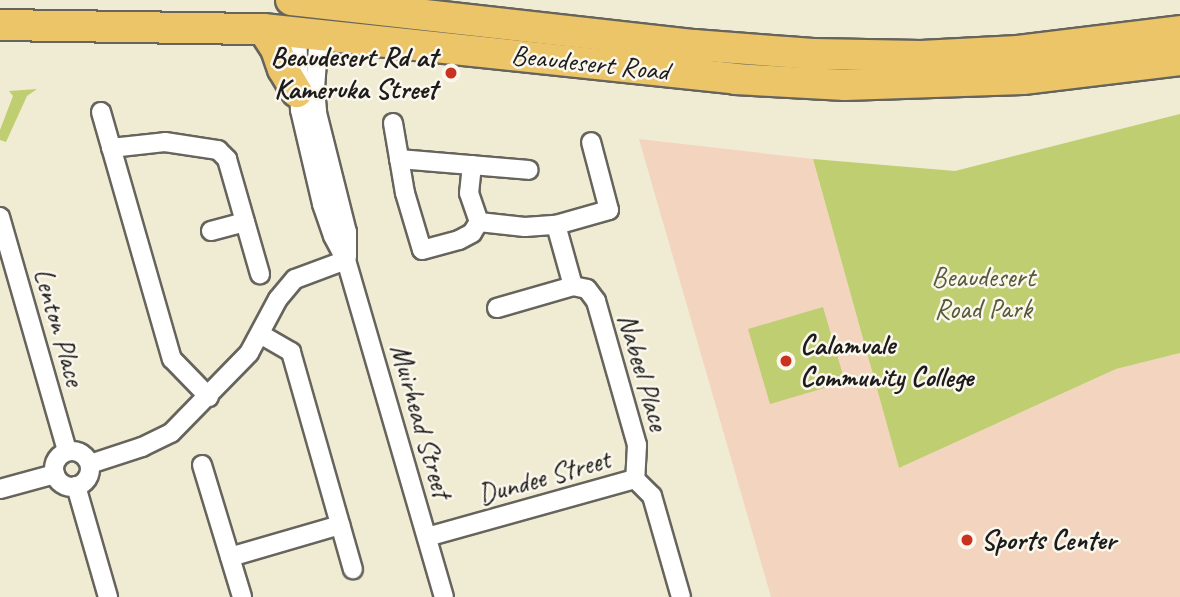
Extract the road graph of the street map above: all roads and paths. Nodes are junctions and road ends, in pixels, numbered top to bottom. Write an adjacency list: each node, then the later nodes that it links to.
1 (291, 0): 2 (highway, Beaudesert Road)
2 (367, 4): 5 (highway, Beaudesert Road)
3 (0, 25): 4 (highway, Beaudesert Road)
4 (263, 29): 6 (highway, Beaudesert Road); 8 (highway)
5 (1180, 31)
6 (308, 33): 7 (highway, Beaudesert Road); 8 (street, Muirhead Street); 21 (street, Muirhead Street)
7 (1180, 60)
8 (298, 92): 21 (street, Muirhead Street)
9 (101, 112): 12 (street)
10 (393, 123): 13 (street)
11 (591, 142): 19 (street)
12 (111, 148): 17 (street); 26 (street)
13 (400, 159): 14 (street); 18 (street)
14 (472, 165): 15 (street); 18 (street)
15 (530, 170)
16 (0, 217): 27 (street, Lenton Place)
17 (245, 222): 20 (street); 22 (street)
18 (479, 222): 19 (street)
19 (556, 225): 23 (street)
20 (211, 231)
21 (346, 260): 25 (street); 35 (street, Muirhead Street)
22 (260, 274)
23 (573, 286): 24 (street); 31 (street, Nabeel Place)
24 (497, 308)
25 (260, 334): 26 (street); 34 (street)
26 (209, 397): 28 (street)
27 (67, 451): 28 (street); 30 (street)
28 (90, 464): 32 (street)
29 (202, 465): 36 (street)
30 (55, 474): 32 (street); 33 (street)
31 (635, 479): 35 (street, Dundee Street); 41 (street)
32 (76, 486): 38 (street)
33 (0, 489)
34 (340, 525): 36 (street); 37 (street)
35 (427, 537): 40 (street, Muirhead Street)
36 (230, 557): 39 (street)
37 (353, 569)
38 (108, 597)
39 (242, 597)
40 (444, 597)
41 (681, 597)

